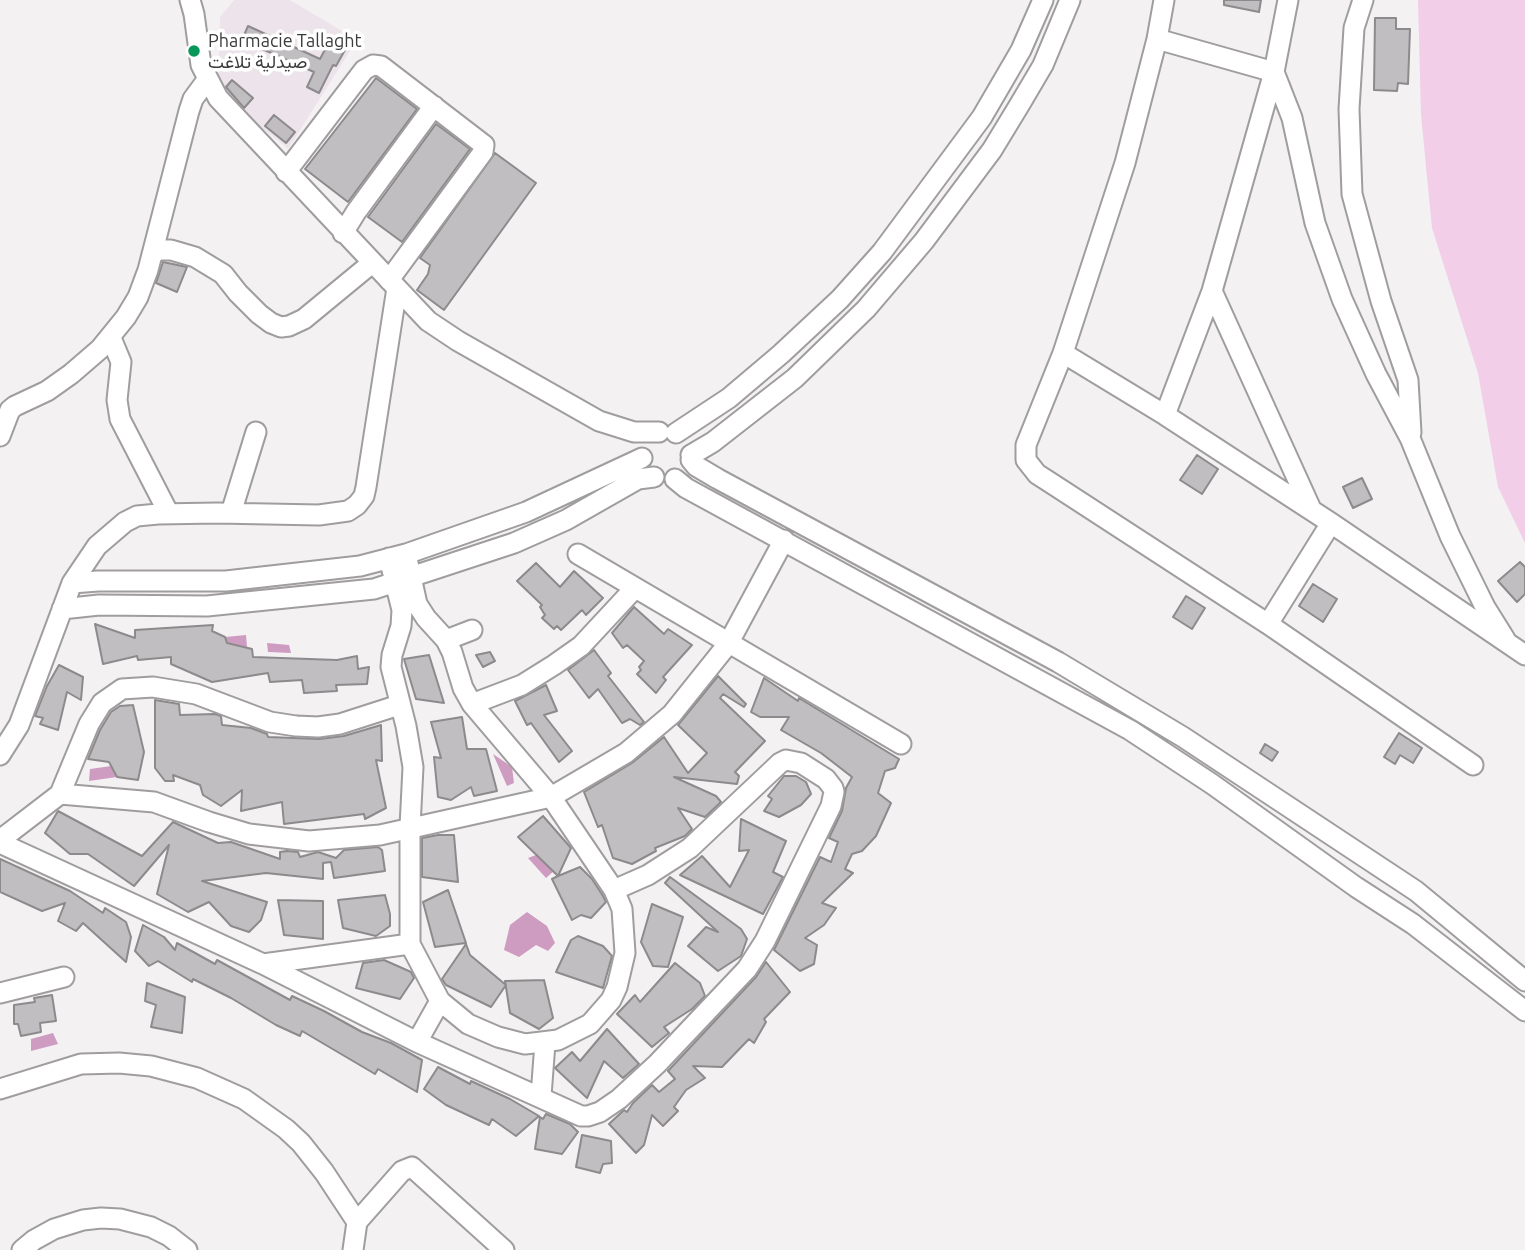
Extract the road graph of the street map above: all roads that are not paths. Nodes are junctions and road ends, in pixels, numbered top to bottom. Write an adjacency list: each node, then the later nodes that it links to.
1 (190, 0): 9 (street)
2 (1043, 0): 22 (street)
3 (1070, 0): 26 (street)
4 (1164, 0): 7 (street)
5 (1288, 0): 8 (street)
6 (1363, 0): 24 (street)
7 (1157, 39): 8 (street); 18 (street)
8 (1275, 72): 16 (street); 24 (street)
9 (207, 80): 11 (street); 13 (street)
10 (434, 107): 11 (street); 12 (street); 15 (street)
11 (286, 172): 12 (street)
12 (343, 233): 14 (street)
13 (152, 254): 14 (street); 17 (street)
14 (372, 263): 15 (street)
15 (393, 284): 20 (street); 30 (street)
16 (1212, 290): 19 (street); 29 (street)
17 (111, 338): 23 (street); 31 (street)
18 (1063, 353): 19 (street); 41 (street)
19 (1165, 415): 29 (street)
20 (599, 421): 22 (street); 25 (street)
21 (256, 432): 30 (street)
22 (668, 432): 25 (street); 26 (street)
23 (0, 436)
24 (1410, 438): 44 (street)
25 (642, 456): 27 (street); 35 (street)
26 (691, 457): 28 (street); 61 (street)
27 (654, 477): 28 (street); 36 (street)
28 (675, 479): 33 (street)
29 (1311, 510): 32 (street)
30 (231, 513): 31 (street)
31 (169, 514): 37 (street)
32 (1331, 523): 41 (street); 44 (street)
33 (784, 540): 46 (street); 64 (street)
34 (578, 554): 38 (street)
35 (398, 556): 36 (street); 37 (street)
36 (403, 580): 39 (street); 40 (street); 42 (street)
37 (72, 583): 39 (street)
38 (634, 589): 46 (street); 48 (street)
39 (62, 609): 51 (street)
40 (426, 618): 42 (street); 45 (street)
41 (1268, 624): 52 (street)
42 (401, 626): 49 (street)
43 (472, 630): 45 (street)
44 (1505, 639): 47 (street)
45 (446, 640): 48 (street)
46 (728, 643): 50 (street); 54 (street)
47 (1525, 655)
48 (472, 704): 54 (street)
49 (399, 705): 53 (street); 55 (street)
50 (901, 744)
51 (0, 755)
52 (1473, 765)
53 (60, 794): 55 (street); 56 (street)
54 (551, 797): 55 (street); 57 (street)
55 (410, 827): 58 (street)
56 (0, 841): 59 (street)
57 (614, 890): 66 (street); 68 (street)
58 (410, 944): 59 (street); 63 (street)
59 (263, 964): 65 (street)
60 (64, 977): 62 (street)
61 (1525, 981)
62 (0, 993)
63 (440, 1001): 65 (street); 66 (street)
64 (1525, 1012)
65 (417, 1042): 68 (street)
66 (545, 1043): 68 (street)
67 (0, 1089): 69 (street)
68 (541, 1096)
69 (357, 1222): 72 (street); 73 (street)
70 (22, 1250): 71 (street)
71 (187, 1250)
72 (353, 1250)
73 (504, 1250)

